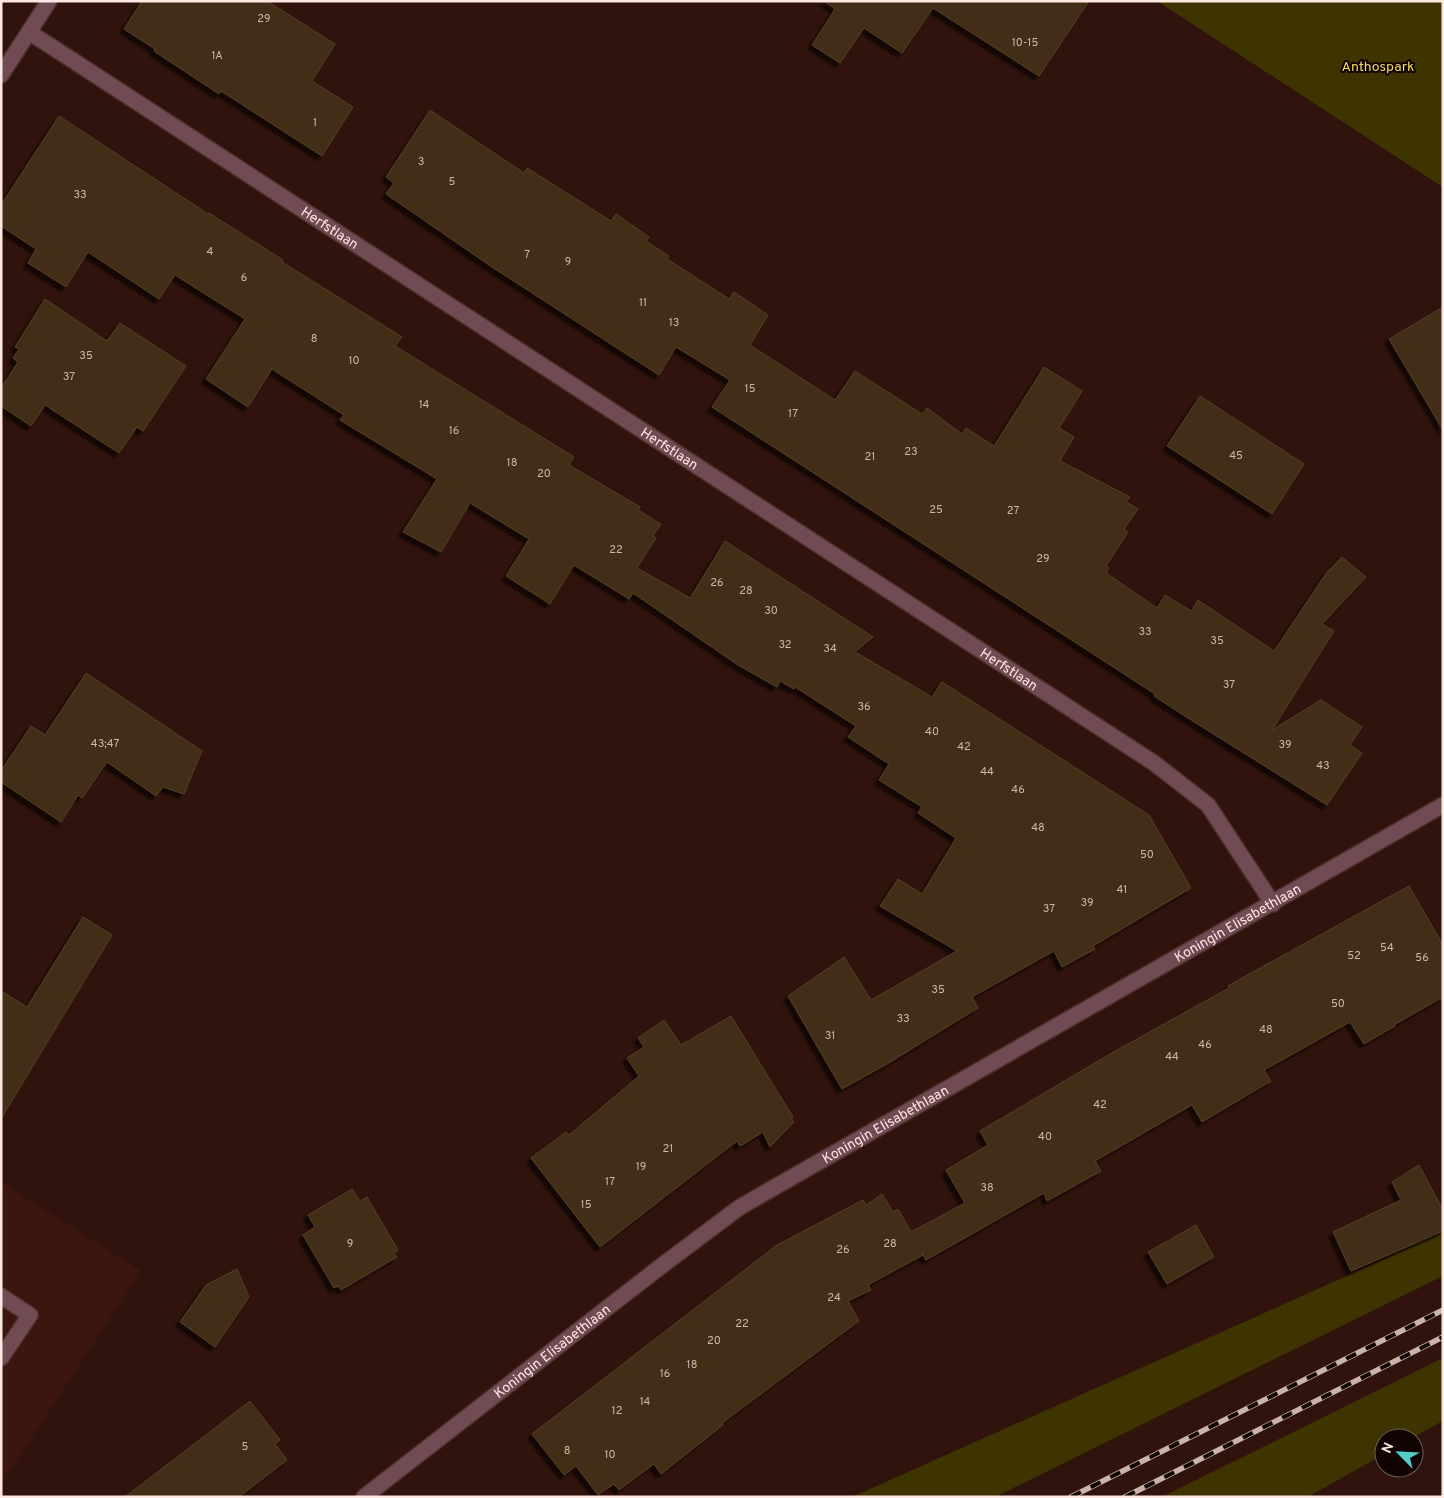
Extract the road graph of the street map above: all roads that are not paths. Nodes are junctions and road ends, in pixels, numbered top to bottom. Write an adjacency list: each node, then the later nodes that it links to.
1 (49, 1): 2 (street)
2 (29, 32): 3 (street); 5 (street, Herfstlaan)
3 (1, 75)
4 (1443, 805): 5 (street, Koningin Elisabethlaan)
5 (1273, 904): 8 (street, Koningin Elisabethlaan)
6 (1, 1296): 7 (street)
7 (1, 1358)
8 (364, 1497)

